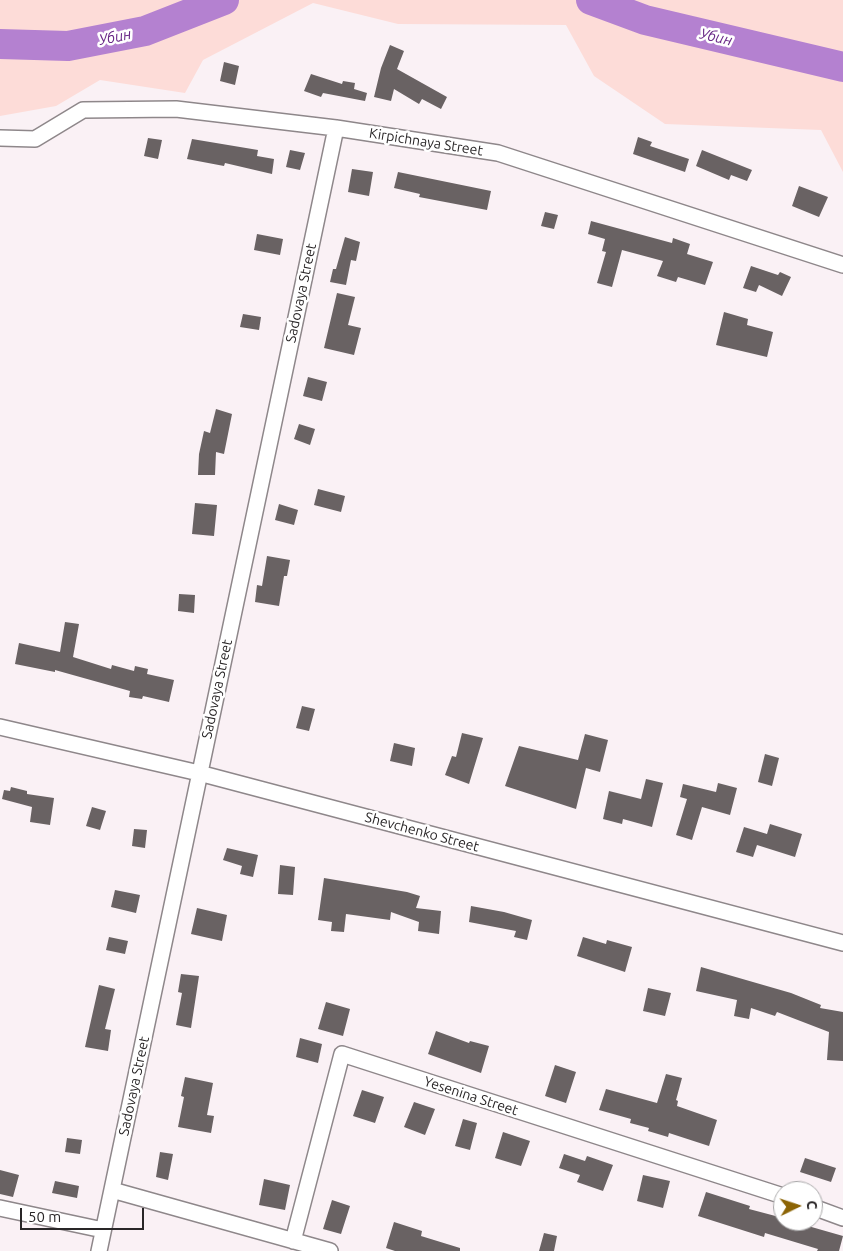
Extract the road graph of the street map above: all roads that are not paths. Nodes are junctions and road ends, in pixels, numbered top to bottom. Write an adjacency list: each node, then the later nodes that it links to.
1 (336, 128): 2 (street, Kirpichnaya Street); 3 (street, Kirpichnaya Street); 5 (street, Sadovaya Street)
2 (0, 138)
3 (843, 265)
4 (0, 727): 5 (street, Shevchenko Street)
5 (199, 773): 6 (street, Shevchenko Street); 7 (street, Sadovaya Street)
6 (843, 943)
7 (112, 1190): 12 (street, Sadovaya Street); 13 (street)
8 (773, 1193): 13 (street, Yesenina Street)
9 (0, 1208): 12 (street)
10 (823, 1211): 11 (street)
11 (843, 1218)
12 (104, 1230): 14 (street, Sadovaya Street)
13 (293, 1241): 15 (street)
14 (100, 1251)
15 (330, 1251)

